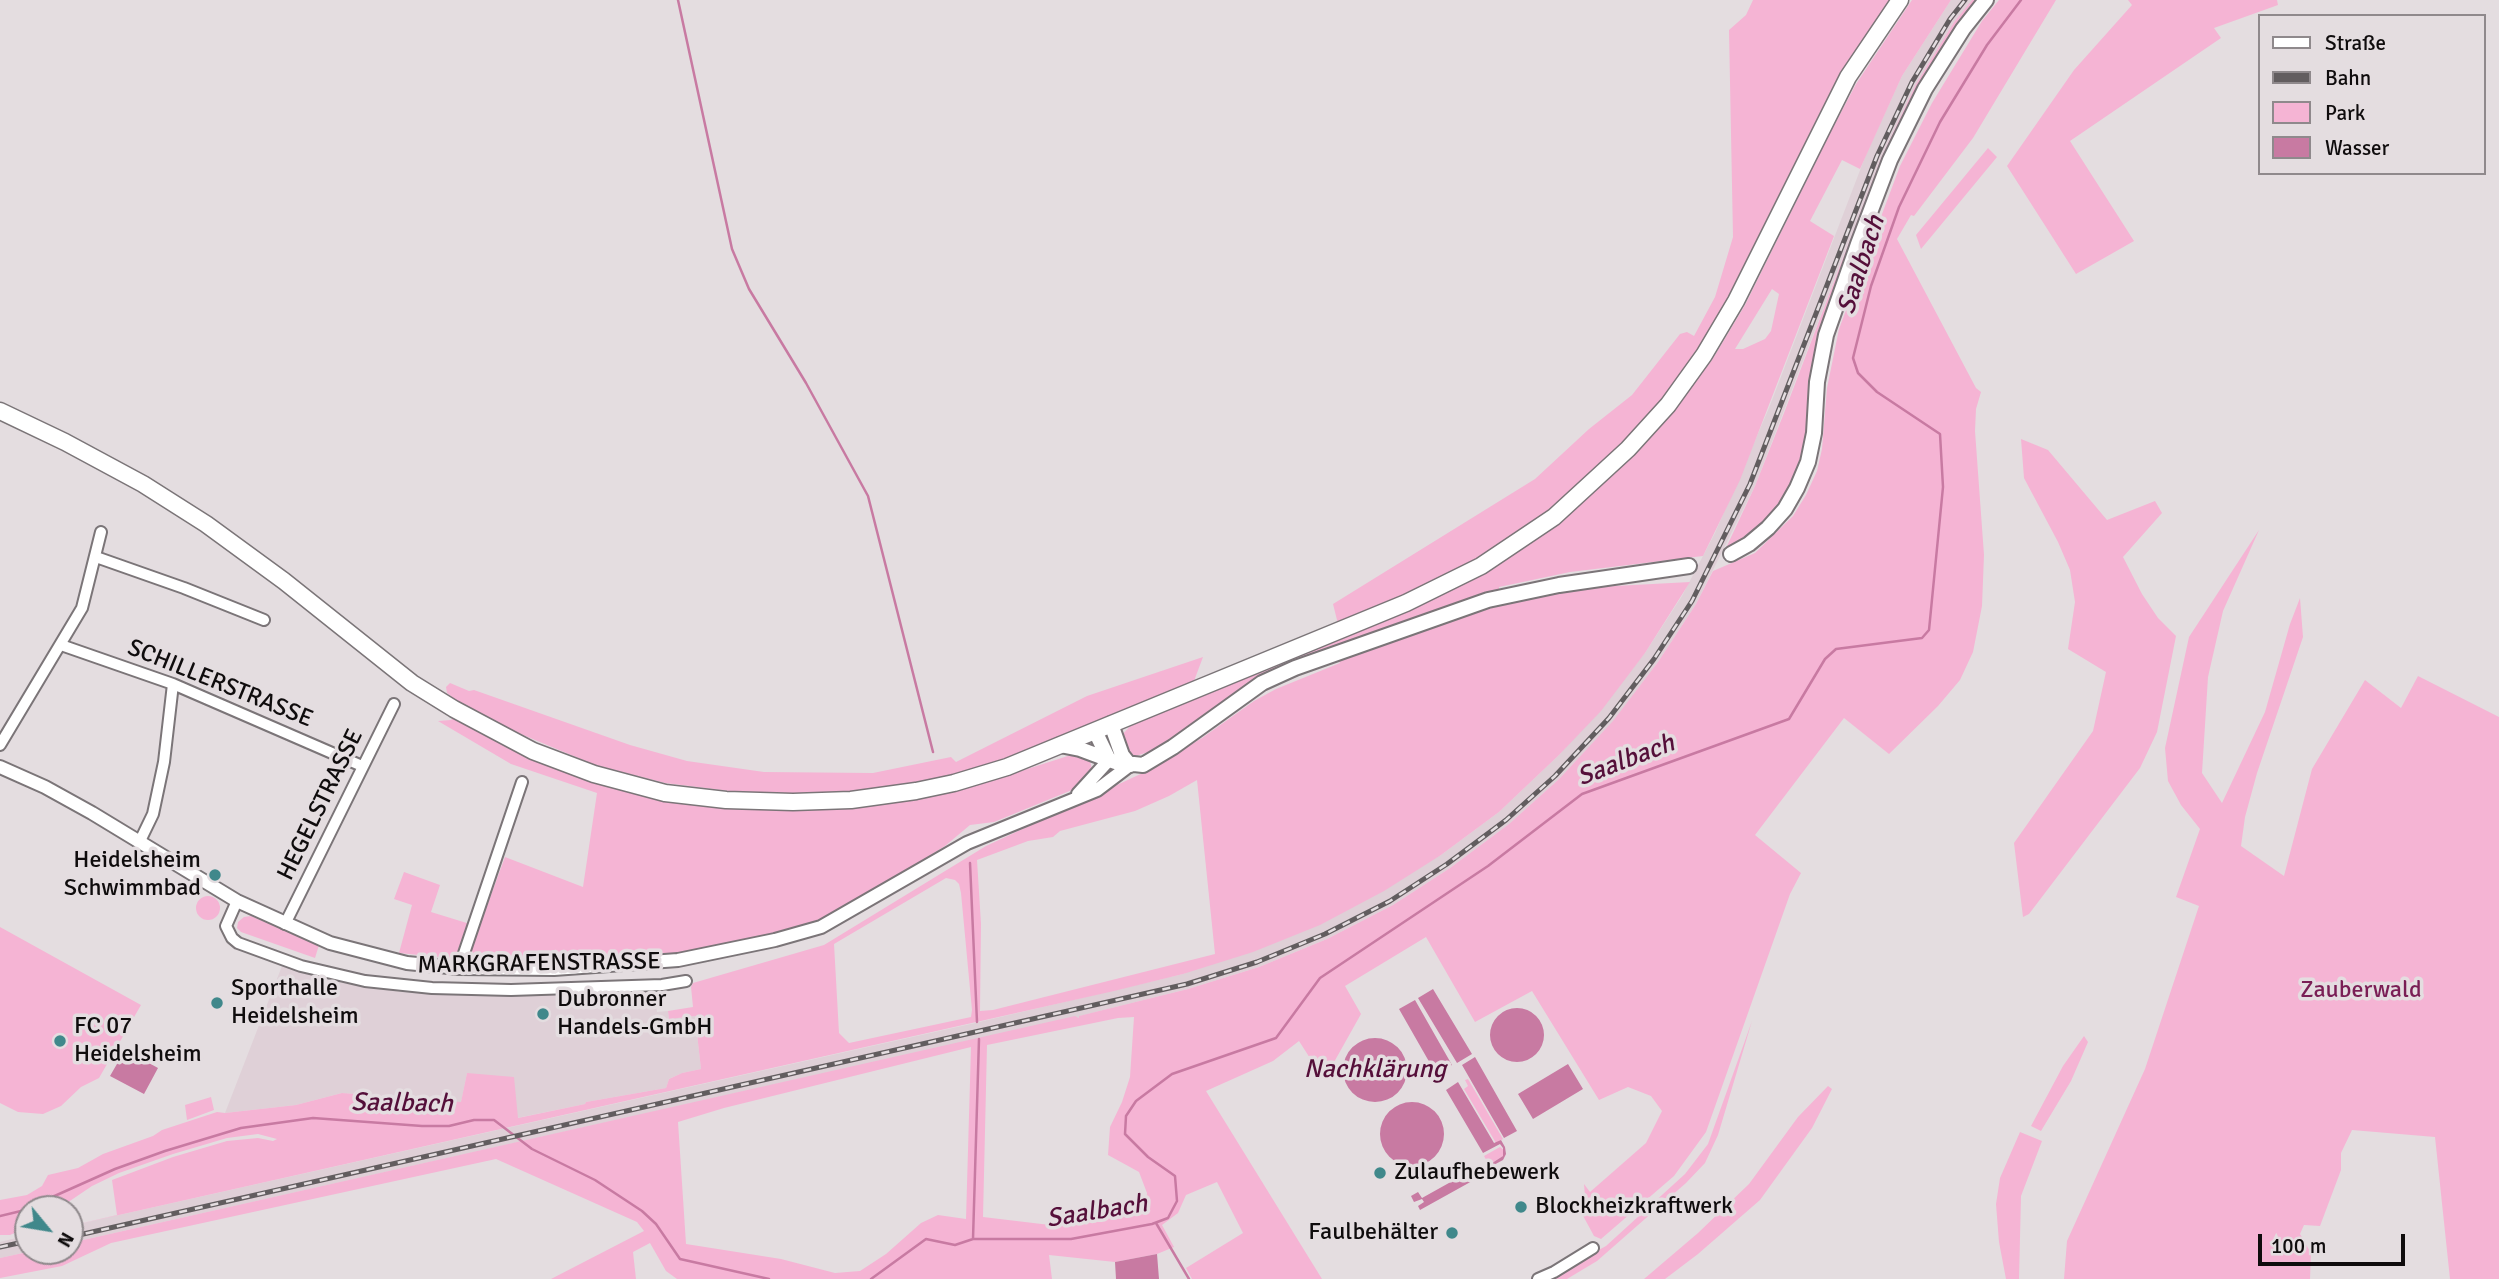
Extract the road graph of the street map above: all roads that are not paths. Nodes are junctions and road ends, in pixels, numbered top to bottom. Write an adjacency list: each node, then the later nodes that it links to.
1 (1900, 0): 12 (main road)
2 (1986, 0): 5 (main road)
3 (0, 411): 15 (main road)
4 (101, 532): 6 (street)
5 (1731, 554)
6 (96, 556): 8 (street); 9 (street)
7 (1689, 566): 17 (main road)
8 (264, 620)
9 (61, 645): 10 (street, SCHILLERSTRASSE); 14 (street)
10 (173, 684): 18 (street, SCHILLERSTRASSE); 22 (street)
11 (394, 704): 18 (street, HEGELSTRASSE)
12 (1111, 724): 13 (main road); 17 (main road)
13 (1095, 731): 15 (main road); 16 (main road)
14 (0, 745)
15 (1060, 745): 16 (main road)
16 (1109, 760): 17 (main road); 21 (street)
17 (1130, 765): 21 (street, MARKGRAFENSTRASSE)
18 (362, 766): 24 (street, HEGELSTRASSE)
19 (0, 767): 22 (street, MARKGRAFENSTRASSE)
20 (522, 782): 25 (street)
21 (1070, 801): 25 (street, MARKGRAFENSTRASSE)
22 (139, 842): 23 (street, MARKGRAFENSTRASSE)
23 (237, 901): 24 (street, MARKGRAFENSTRASSE); 26 (street, MARKGRAFENSTRASSE)
24 (285, 924): 25 (street, MARKGRAFENSTRASSE)
25 (459, 968)
26 (686, 981)
27 (1593, 1248): 28 (street)
28 (1538, 1279)

